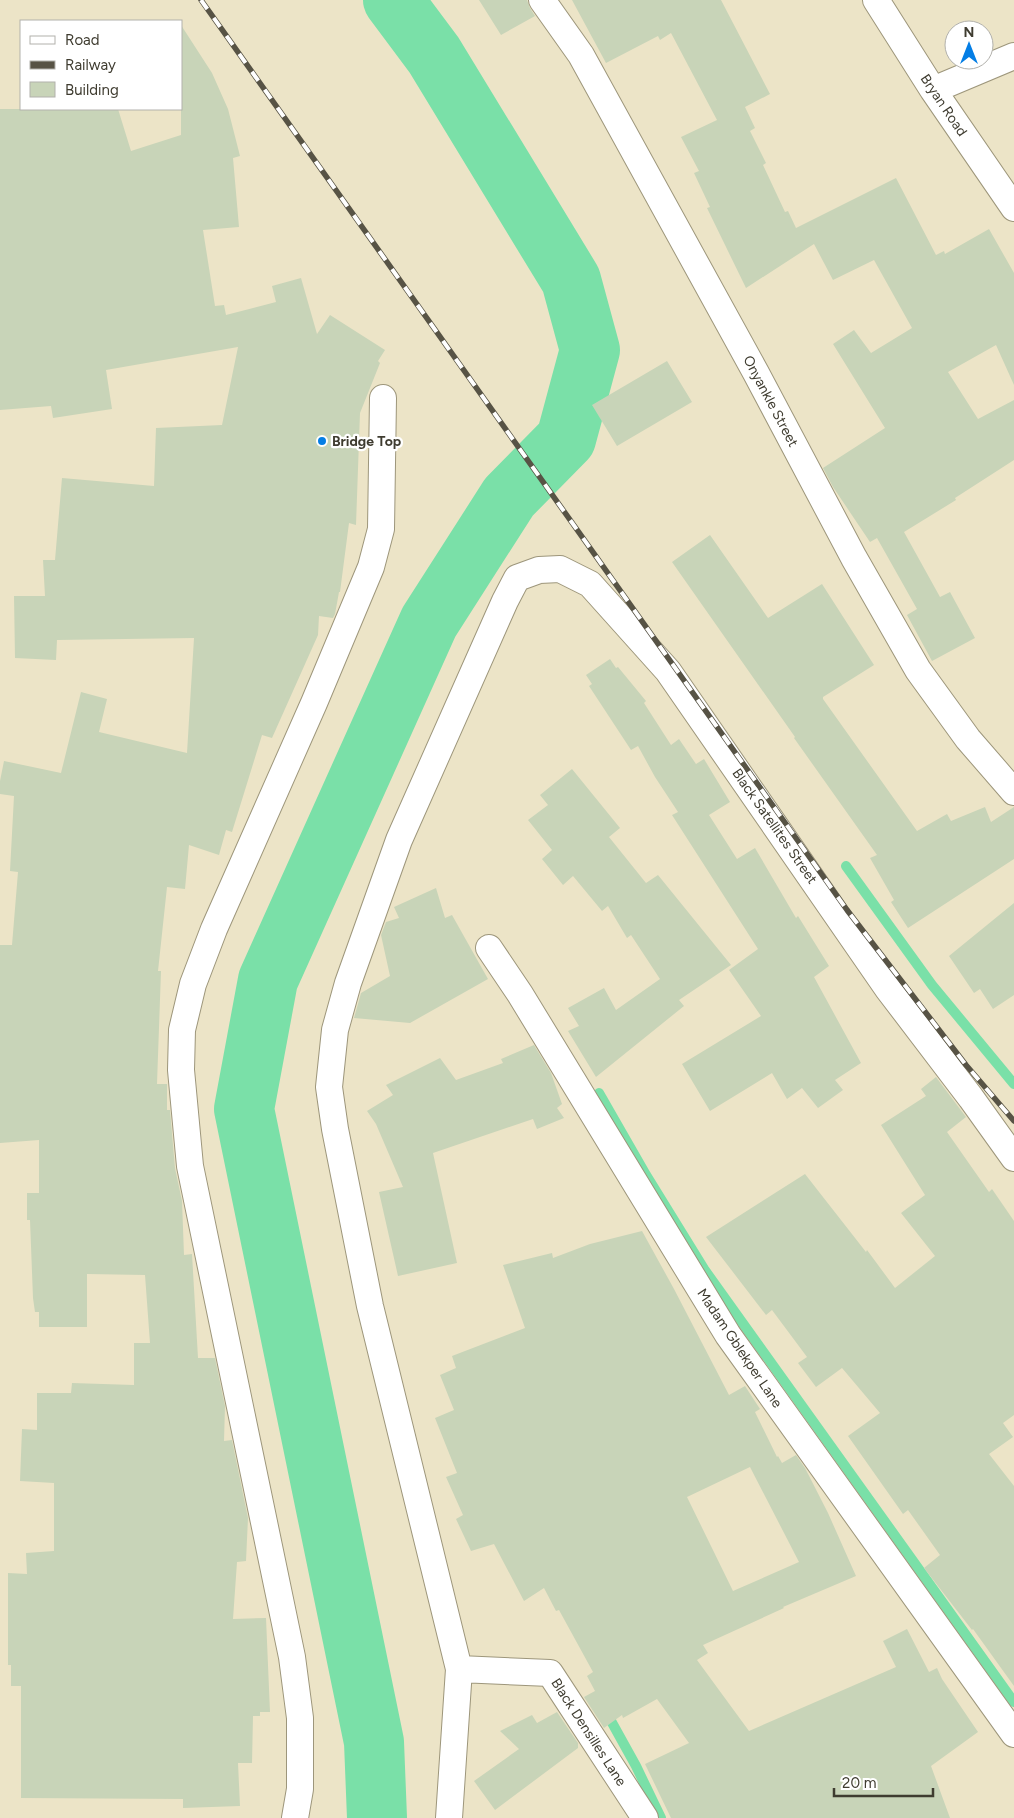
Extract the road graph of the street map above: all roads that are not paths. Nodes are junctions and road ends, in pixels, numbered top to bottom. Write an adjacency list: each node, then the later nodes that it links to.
1 (542, 0): 7 (street, Onyankle Street)
2 (876, 0): 4 (street, Bryan Road)
3 (1014, 56): 4 (street)
4 (933, 90): 5 (street, Bryan Road)
5 (1014, 208)
6 (383, 398): 12 (street)
7 (1014, 792)
8 (489, 948): 11 (street, Madam Gblekper Lane)
9 (1014, 1158): 10 (street, Black Satellites Street)
10 (458, 1669): 13 (street, Black Satellites Street); 14 (street, Black Densilles Lane)
11 (1014, 1734)
12 (295, 1818)
13 (449, 1818)
14 (645, 1818)

